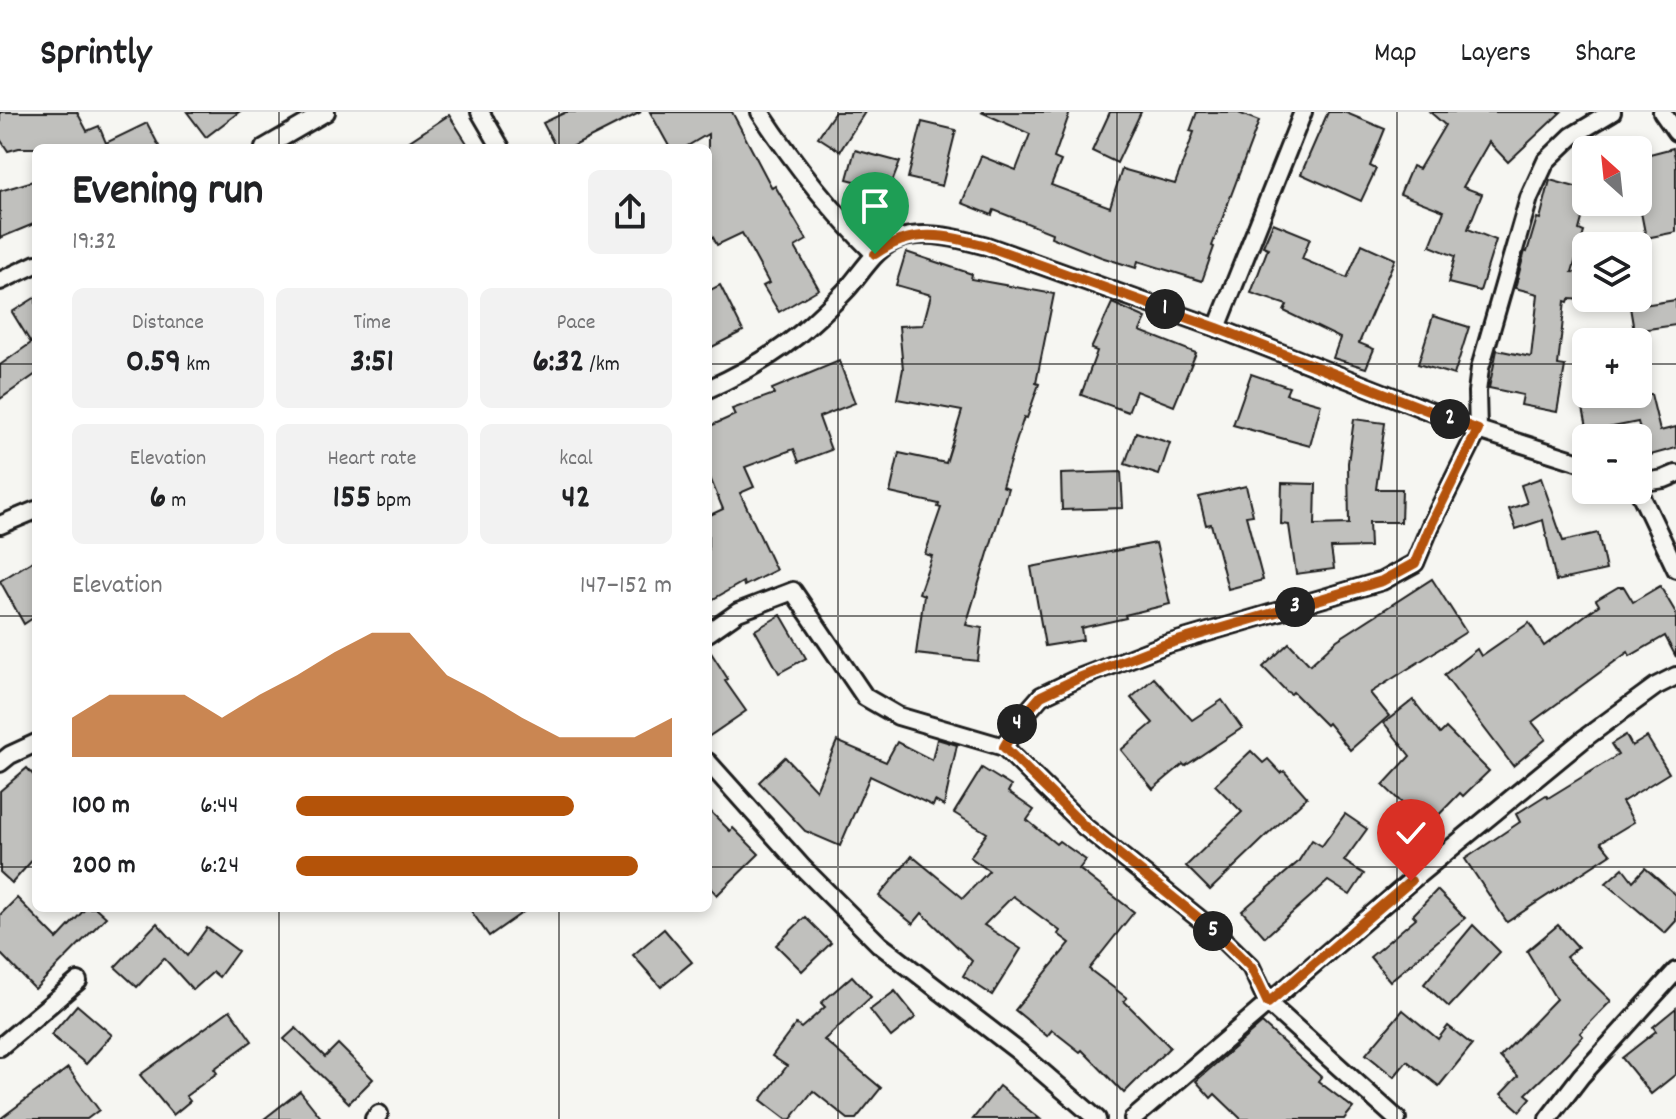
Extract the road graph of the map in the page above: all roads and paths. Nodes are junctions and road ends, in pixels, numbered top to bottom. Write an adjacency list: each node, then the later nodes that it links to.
1 (326, 112): 8 (street)
2 (480, 112): 9 (street)
3 (760, 112): 10 (street)
4 (1303, 112): 13 (street)
5 (1612, 112): 15 (street)
6 (1665, 114): 7 (street)
7 (1676, 132)
8 (271, 144)
9 (499, 144)
10 (875, 254): 13 (street); 14 (street)
11 (32, 266): 12 (street)
12 (0, 281)
13 (1217, 328): 15 (street)
14 (712, 387)
15 (1478, 430): 16 (street); 26 (street)
16 (1572, 460)
17 (1676, 474): 18 (street)
18 (1652, 482)
19 (1646, 504): 22 (street)
20 (32, 512): 21 (street)
21 (0, 525)
22 (1676, 569)
23 (712, 630): 26 (street)
24 (1676, 676): 31 (street)
25 (32, 745): 27 (street)
26 (1004, 747): 31 (street)
27 (0, 763)
28 (712, 766): 33 (street)
29 (1676, 971): 36 (street)
30 (78, 981): 32 (street)
31 (1268, 1003): 34 (street); 35 (street)
32 (0, 1047)
33 (1097, 1119)
34 (1133, 1119)
35 (1397, 1119)
36 (1548, 1119)

